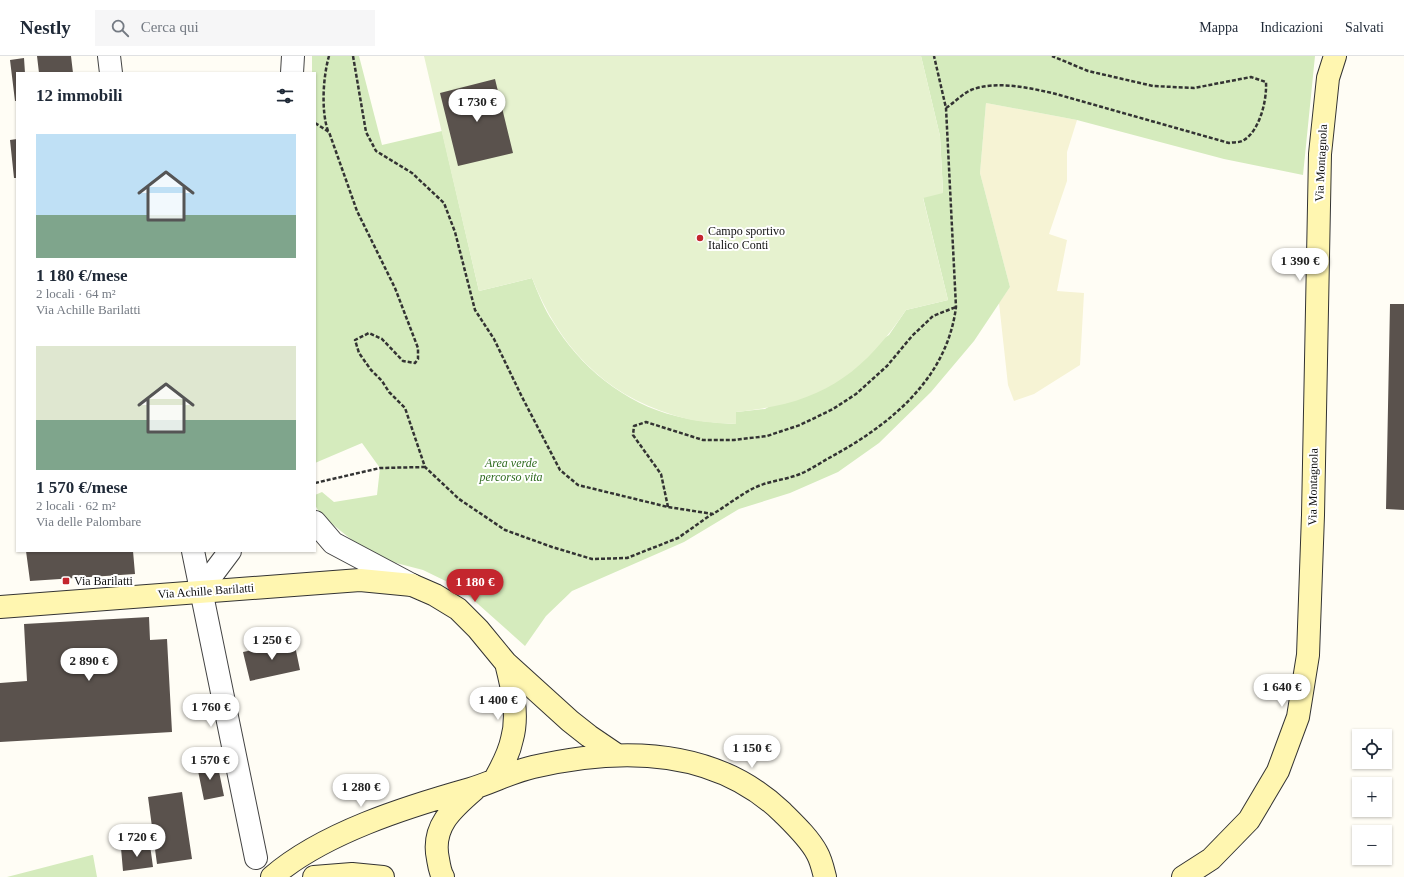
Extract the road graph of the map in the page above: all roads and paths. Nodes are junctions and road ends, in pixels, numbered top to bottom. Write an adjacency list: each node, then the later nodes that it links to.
1 (109, 56): 8 (street)
2 (293, 56): 9 (street)
3 (329, 56): 12 (path)
4 (354, 56): 16 (path)
5 (934, 56): 10 (path)
6 (1052, 56): 10 (path)
7 (1335, 56): 33 (main road, Via Montagnola)
8 (112, 72)
9 (292, 72)
10 (946, 108): 13 (path)
11 (316, 124): 12 (path)
12 (329, 132): 14 (path)
13 (956, 307): 16 (path); 17 (path)
14 (425, 467): 15 (path); 17 (path)
15 (316, 483)
16 (668, 507): 17 (path)
17 (713, 514)
18 (316, 523): 21 (street, Via Achille Barilatti)
19 (193, 552): 22 (street)
20 (229, 552): 22 (street)
21 (412, 585): 22 (main road, Via Achille Barilatti); 24 (main road, Via Achille Barilatti)
22 (200, 591): 23 (main road, Via Achille Barilatti); 27 (street)
23 (0, 607)
24 (506, 663): 25 (main road, Via Achille Barilatti); 26 (main road, Via Achille Barilatti)
25 (617, 755): 26 (main road, Via Achille Barilatti); 32 (main road, Via Achille Barilatti)
26 (486, 784): 28 (main road, Via Achille Barilatti); 31 (main road, Via Achille Barilatti)
27 (256, 858)
28 (272, 877)
29 (314, 877): 30 (main road)
30 (383, 877)
31 (443, 877)
32 (826, 877)
33 (1183, 877)

